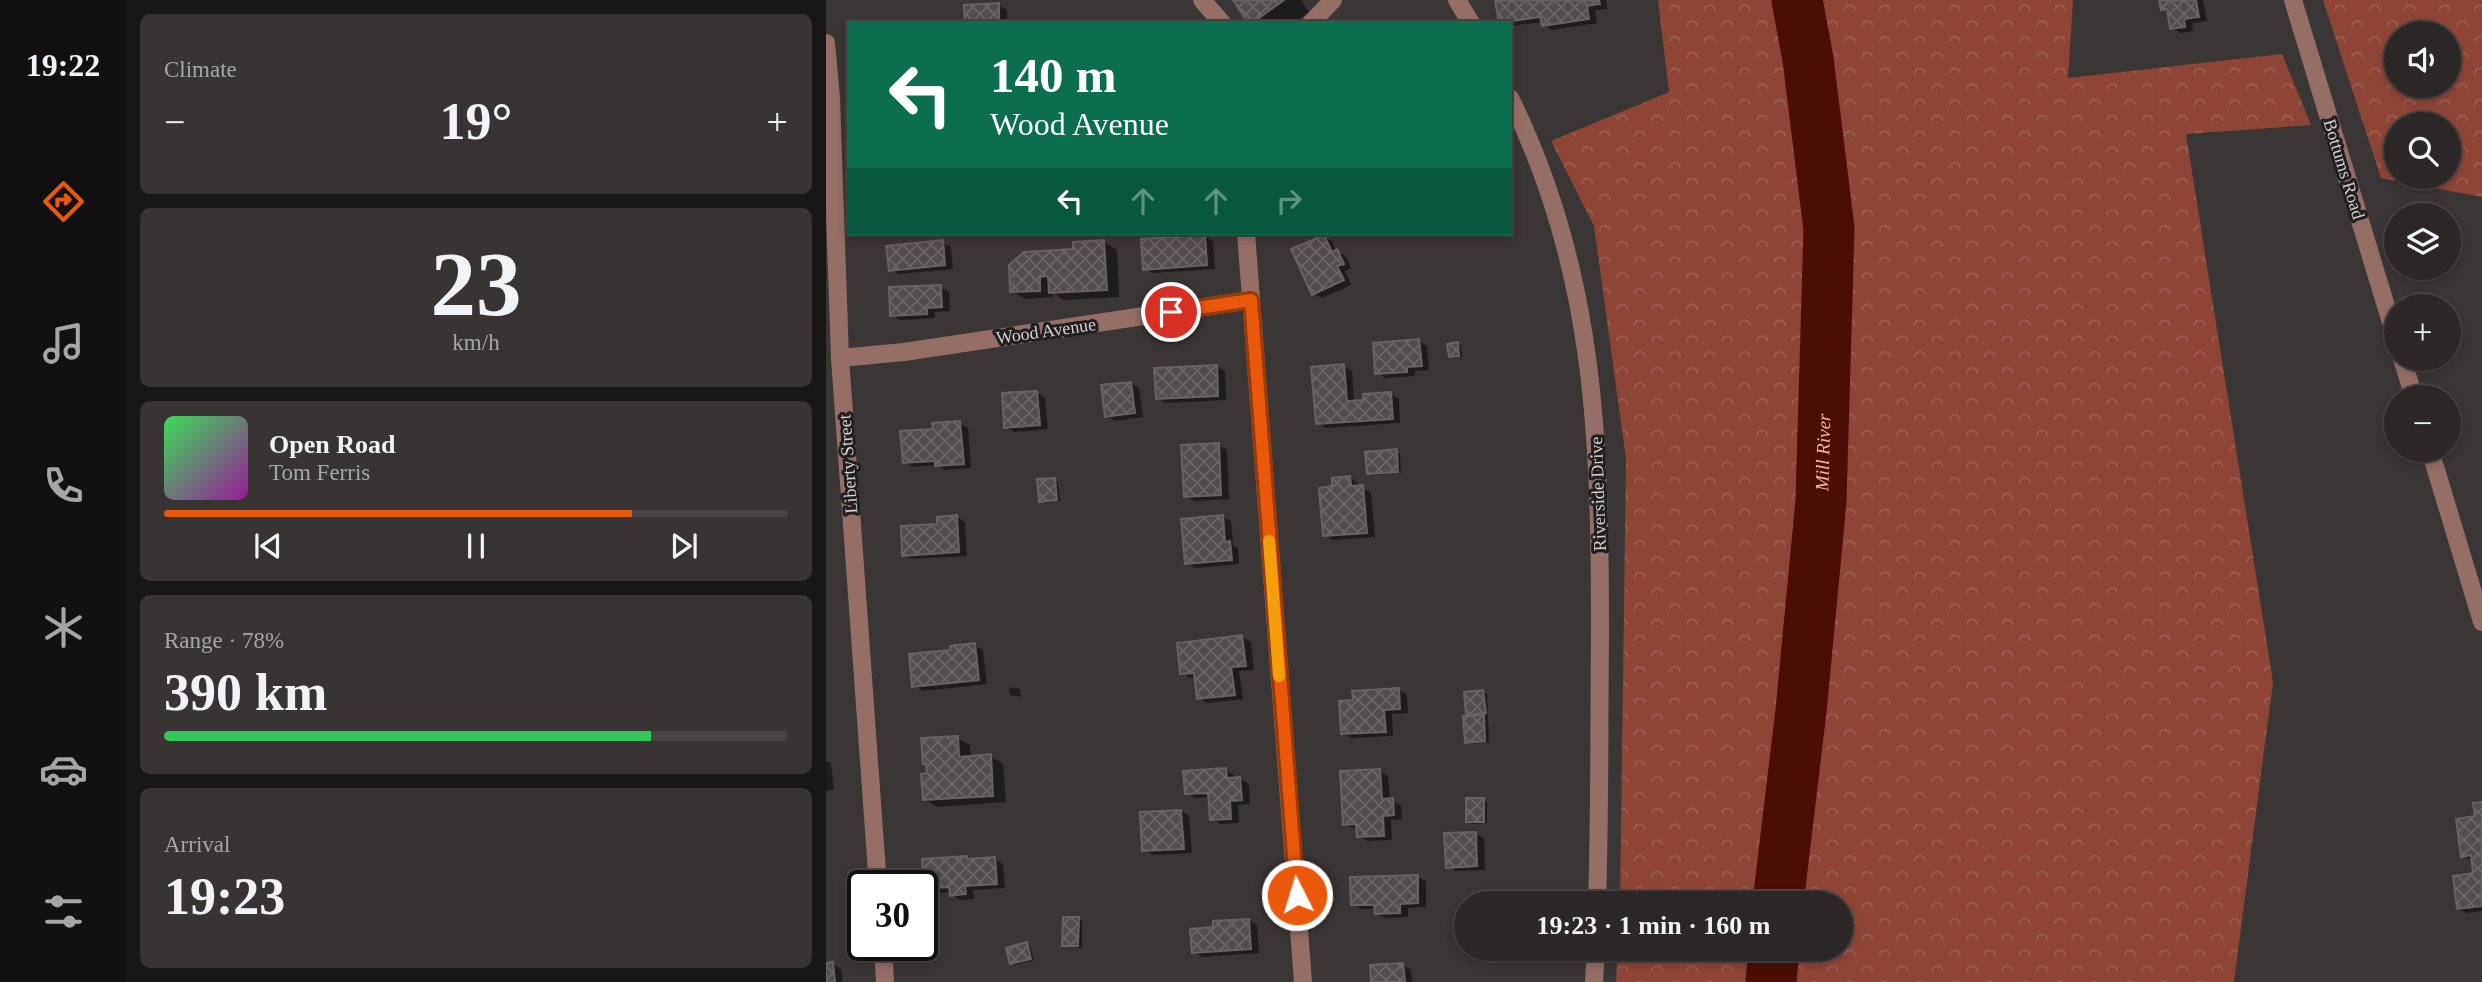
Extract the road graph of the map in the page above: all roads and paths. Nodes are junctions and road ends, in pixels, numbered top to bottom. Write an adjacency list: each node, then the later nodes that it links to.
1 (1202, 0): 5 (street)
2 (1333, 0): 6 (street)
3 (1457, 0): 7 (street)
4 (2293, 0): 11 (street, Bottums Road)
5 (1220, 21)
6 (1313, 21)
7 (1470, 21)
8 (826, 43): 13 (street, Liberty Street)
9 (1512, 102): 17 (street, Riverside Drive)
10 (1246, 235): 12 (street)
11 (2384, 299)
12 (1251, 300): 13 (street, Wood Avenue); 21 (street)
13 (840, 358): 16 (street, Liberty Street)
14 (2434, 462): 15 (street)
15 (2482, 622)
16 (877, 870)
17 (1597, 891)
18 (884, 961): 20 (street)
19 (1595, 961): 22 (street)
20 (885, 982)
21 (1303, 982)
22 (1594, 982)

